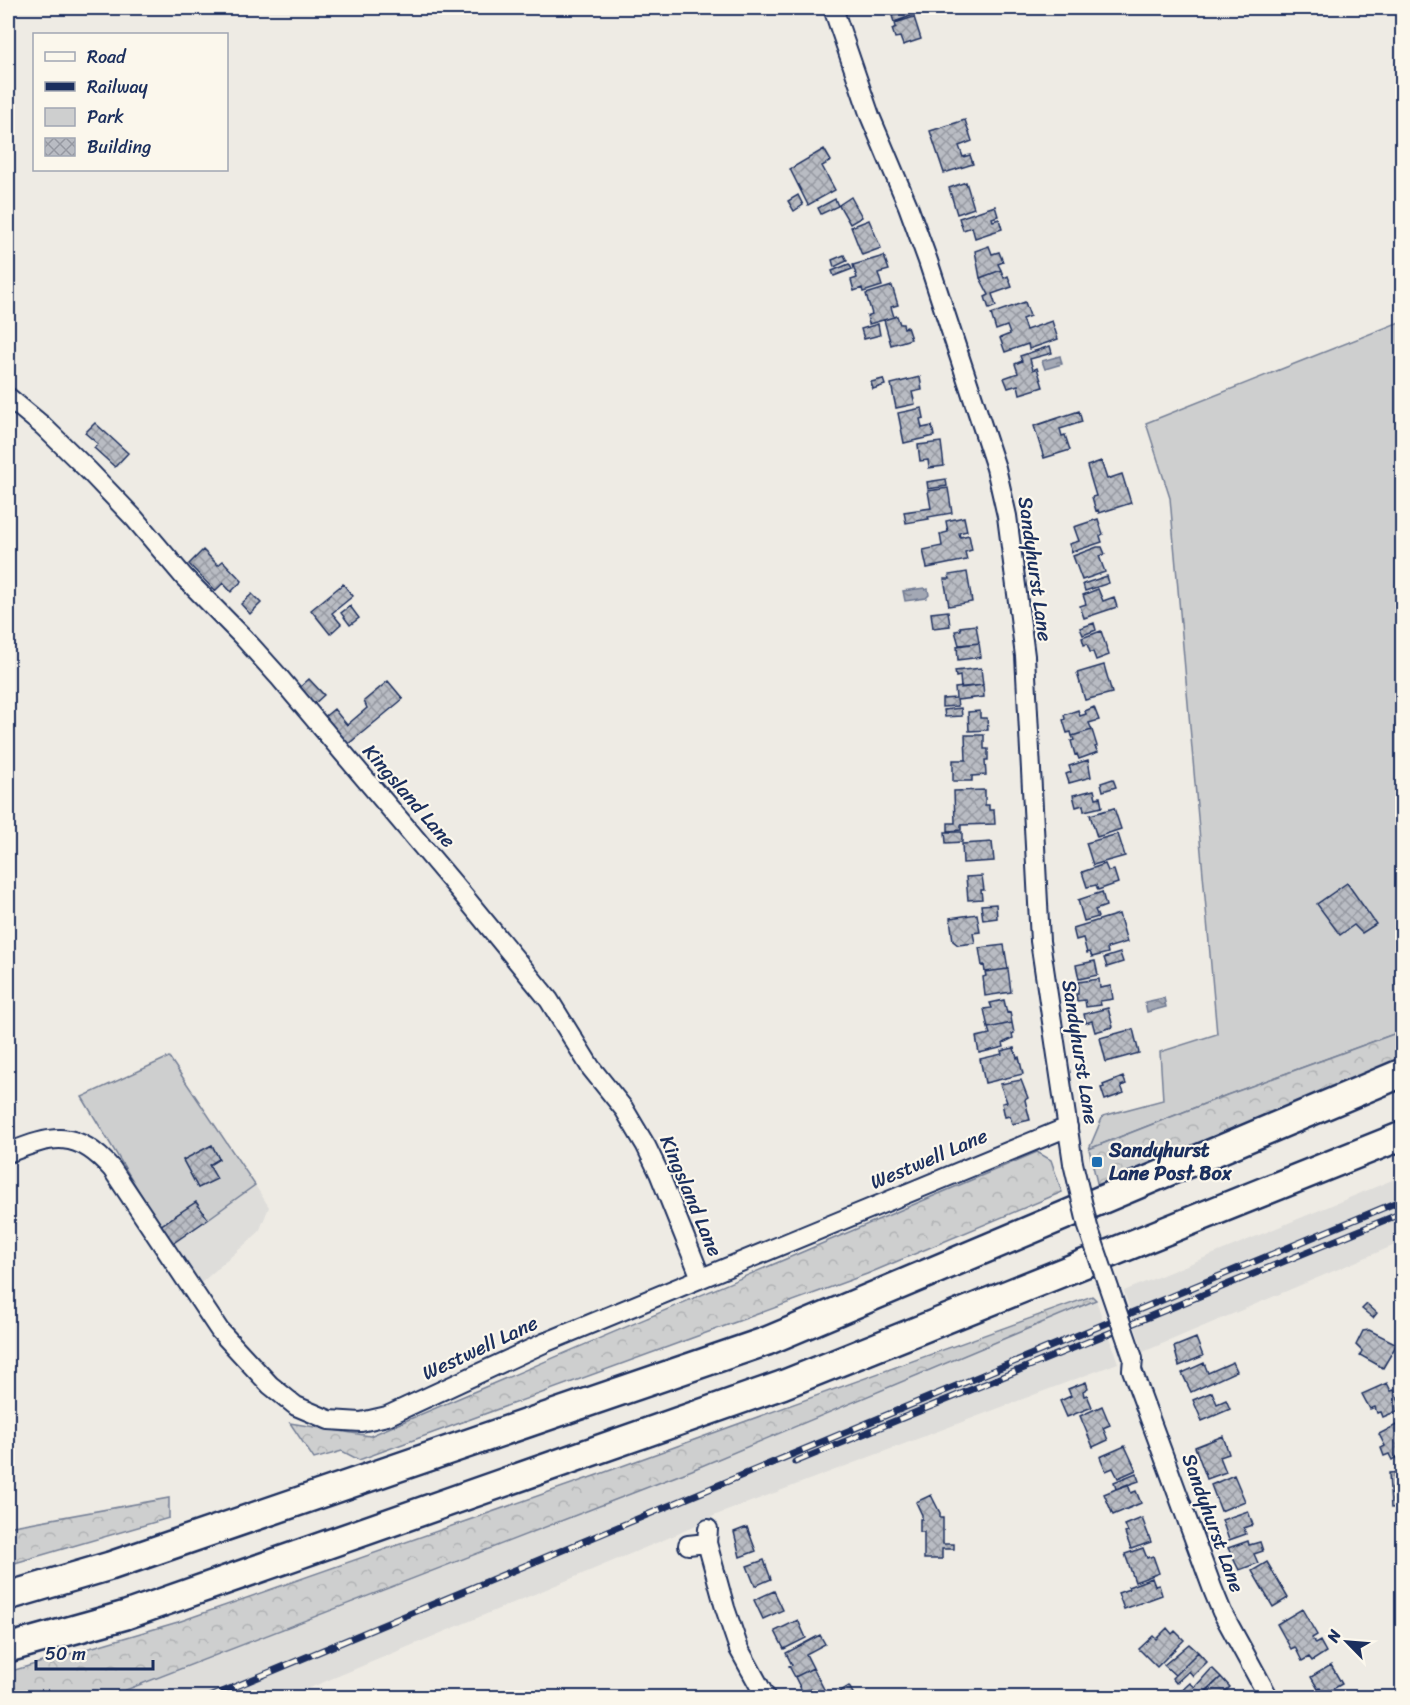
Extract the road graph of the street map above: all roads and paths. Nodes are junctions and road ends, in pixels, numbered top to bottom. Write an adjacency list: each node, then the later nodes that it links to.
1 (833, 8): 4 (street, Sandyhurst Lane)
2 (8, 397): 7 (street, Kingsland Lane)
3 (1402, 1073): 9 (highway)
4 (1068, 1127): 7 (street, Westwell Lane); 12 (street, Sandyhurst Lane, bridge)
5 (1402, 1136): 10 (highway)
6 (8, 1153): 7 (street, Westwell Lane)
7 (701, 1278)
8 (688, 1545): 11 (street)
9 (8, 1596)
10 (8, 1648)
11 (766, 1698)
12 (1269, 1698)

